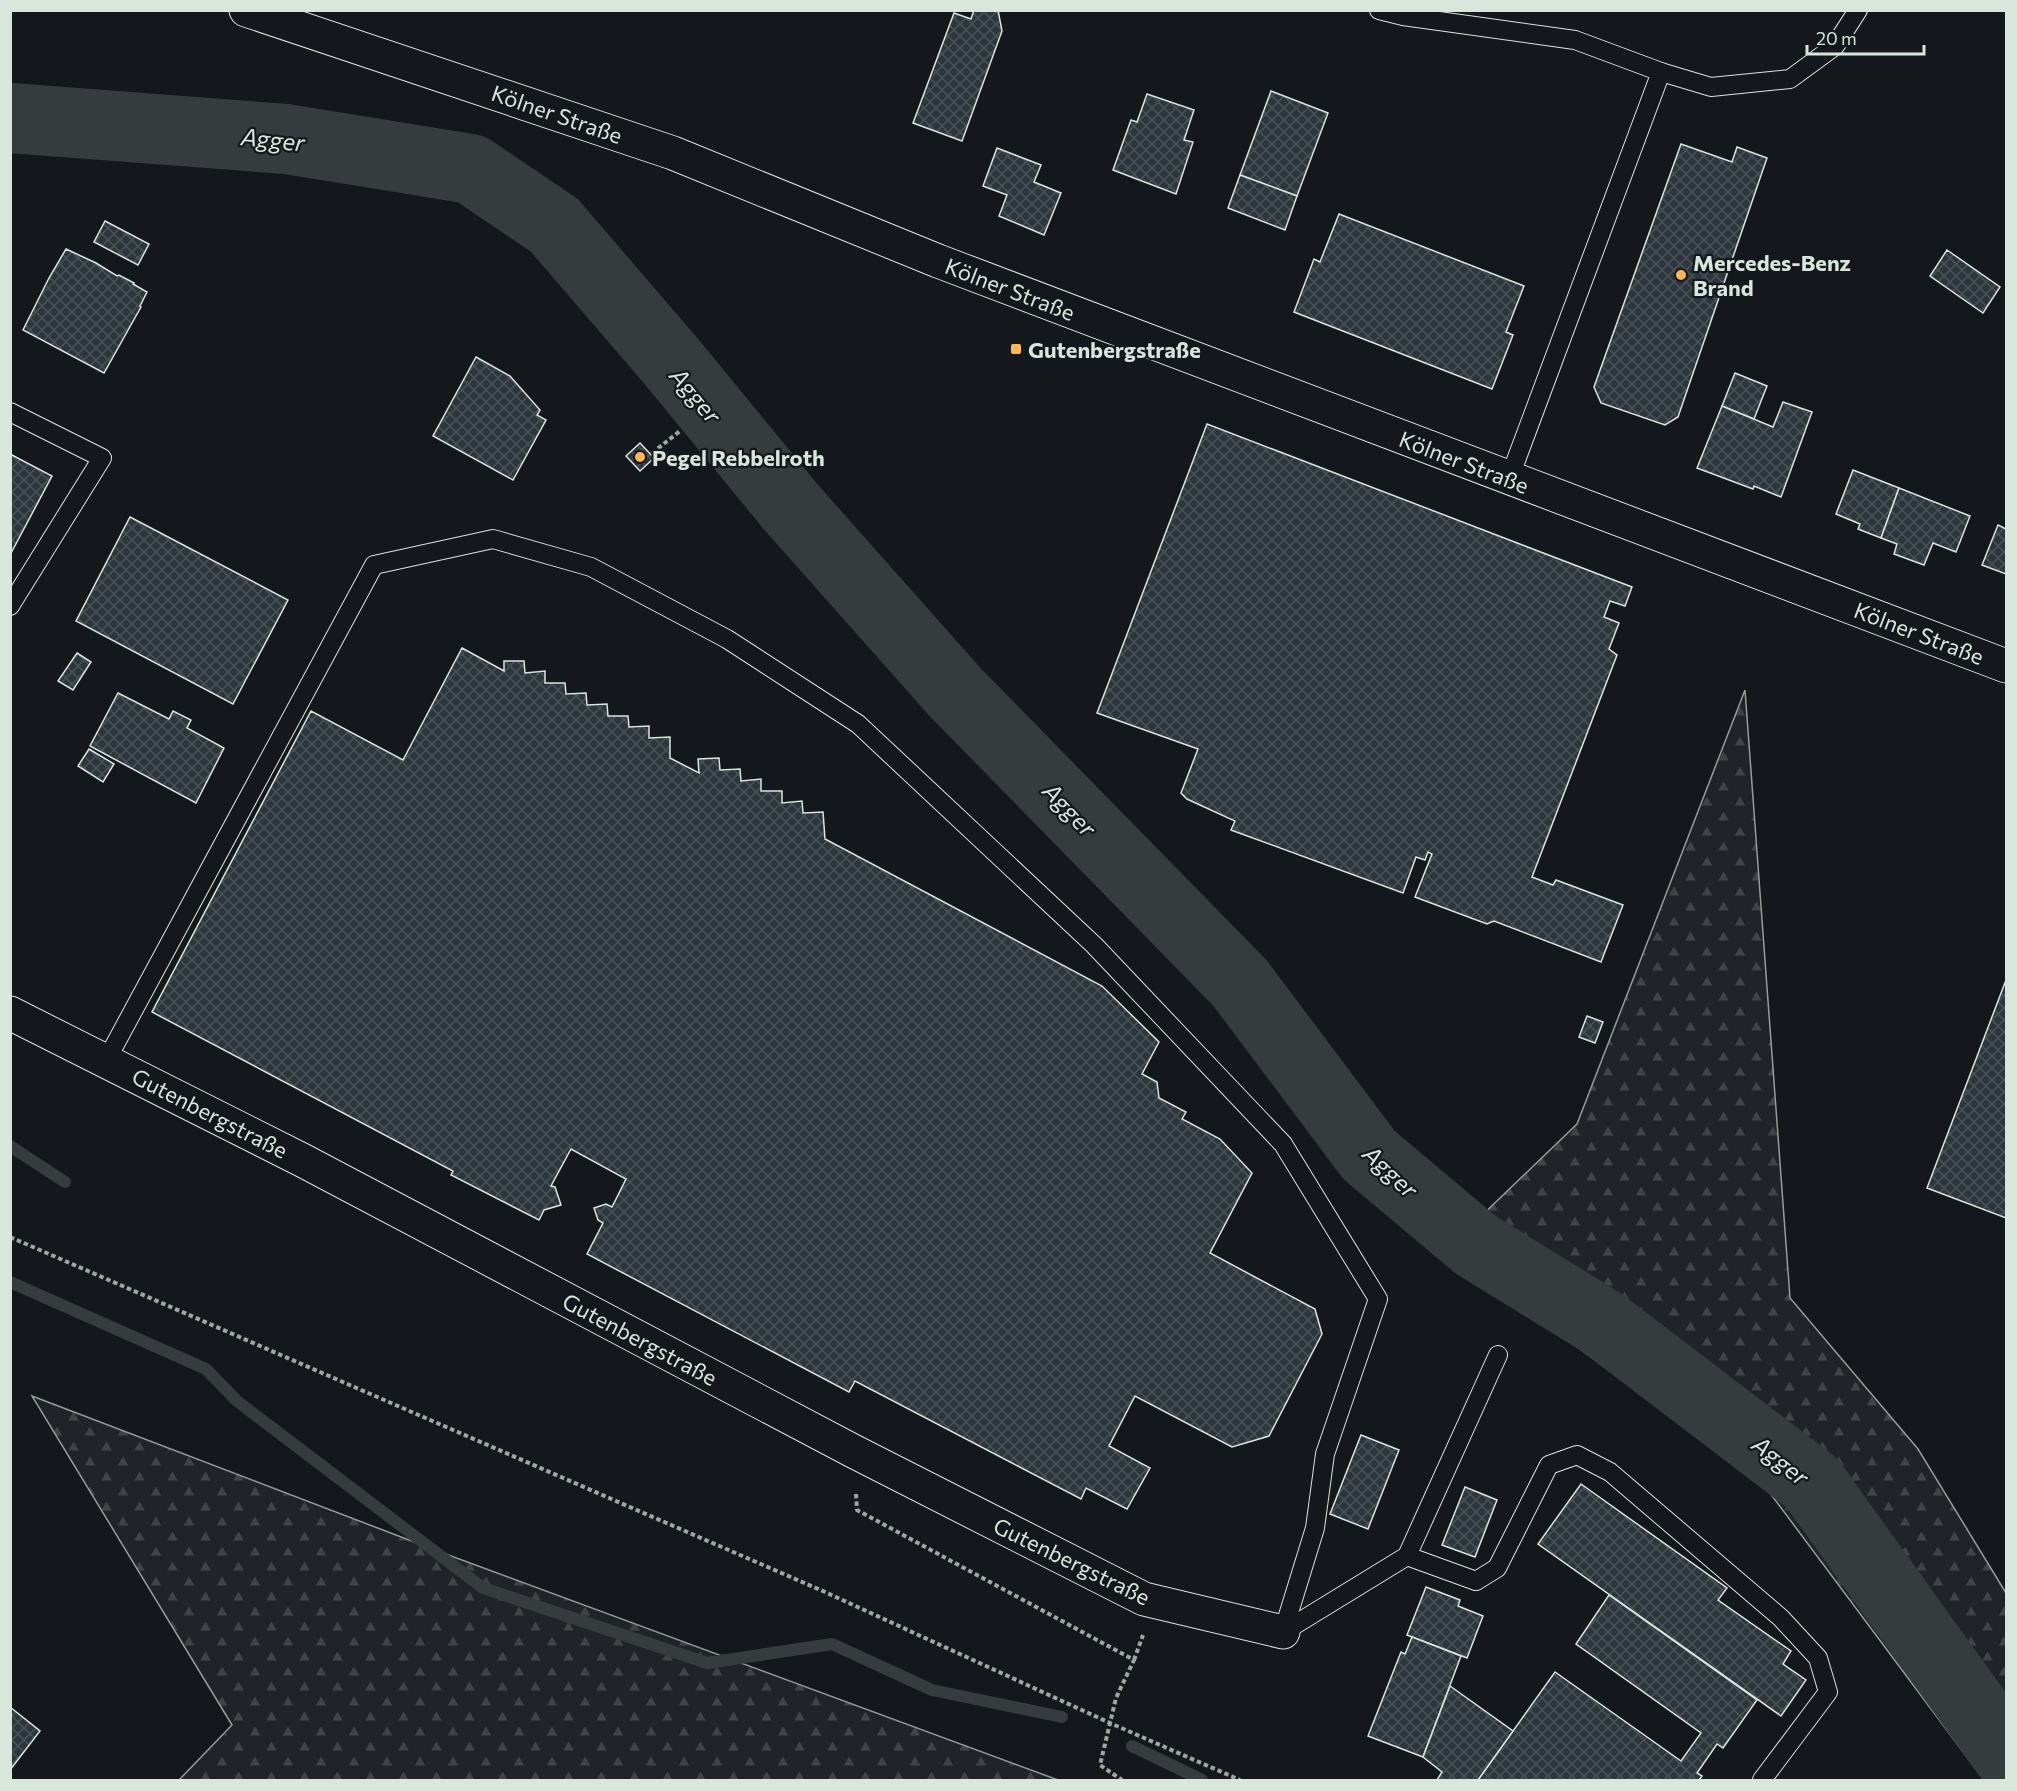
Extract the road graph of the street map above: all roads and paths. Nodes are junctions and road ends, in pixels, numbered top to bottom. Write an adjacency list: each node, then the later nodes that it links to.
1 (246, 10): 8 (main road, Kölner Straße)
2 (1379, 10): 4 (lane)
3 (1858, 10): 4 (lane)
4 (1660, 72): 8 (lane)
5 (10, 412): 9 (lane)
6 (680, 431): 7 (path)
7 (651, 453)
8 (1509, 479): 10 (main road, Kölner Straße)
9 (10, 606)
10 (2007, 666)
11 (10, 1012): 12 (main road, Gutenbergstraße)
12 (106, 1061): 15 (main road, Gutenbergstraße); 17 (lane)
13 (10, 1237): 18 (path)
14 (1498, 1355): 16 (lane)
15 (853, 1451): 17 (main road, Gutenbergstraße); 18 (path)
16 (1407, 1556): 17 (lane); 21 (lane)
17 (1282, 1632)
18 (1110, 1723): 19 (path); 20 (path)
19 (1122, 1780)
20 (1240, 1780)
21 (1762, 1780)

